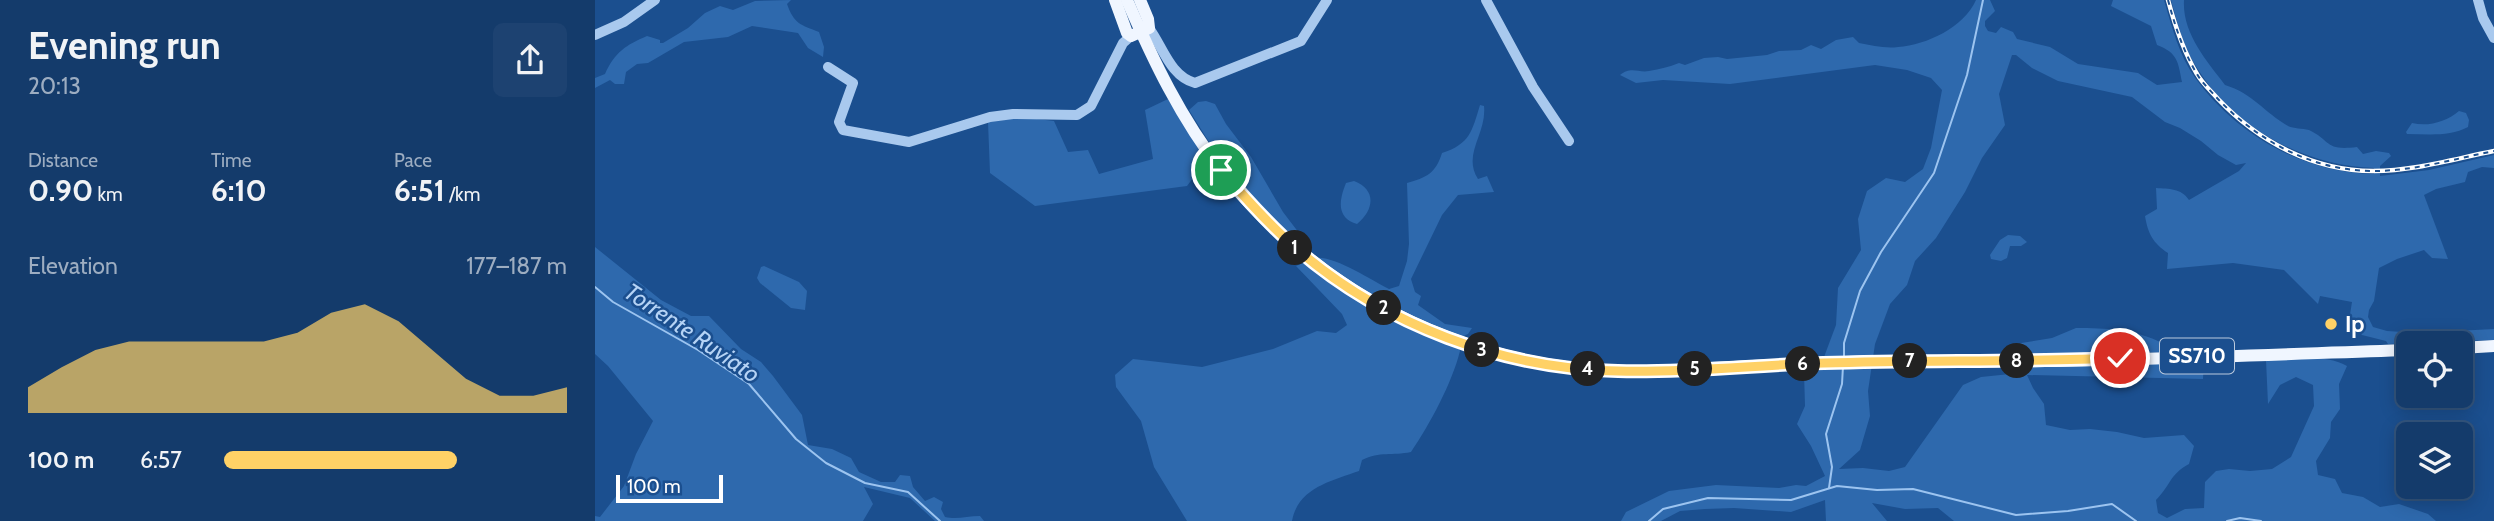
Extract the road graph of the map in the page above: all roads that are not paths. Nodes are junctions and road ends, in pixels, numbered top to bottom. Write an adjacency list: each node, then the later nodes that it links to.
1 (655, 0): 9 (street)
2 (1115, 0): 8 (main road)
3 (1127, 0): 8 (main road, SS710)
4 (1139, 0): 8 (main road)
5 (1327, 0): 8 (street)
6 (1486, 0): 12 (street)
7 (2478, 0): 10 (street)
8 (1140, 32): 11 (street); 15 (main road, SS710)
9 (595, 36)
10 (2494, 38)
11 (828, 67)
12 (1569, 141)
13 (2494, 346): 14 (main road)
14 (2473, 347)
15 (2396, 349)

